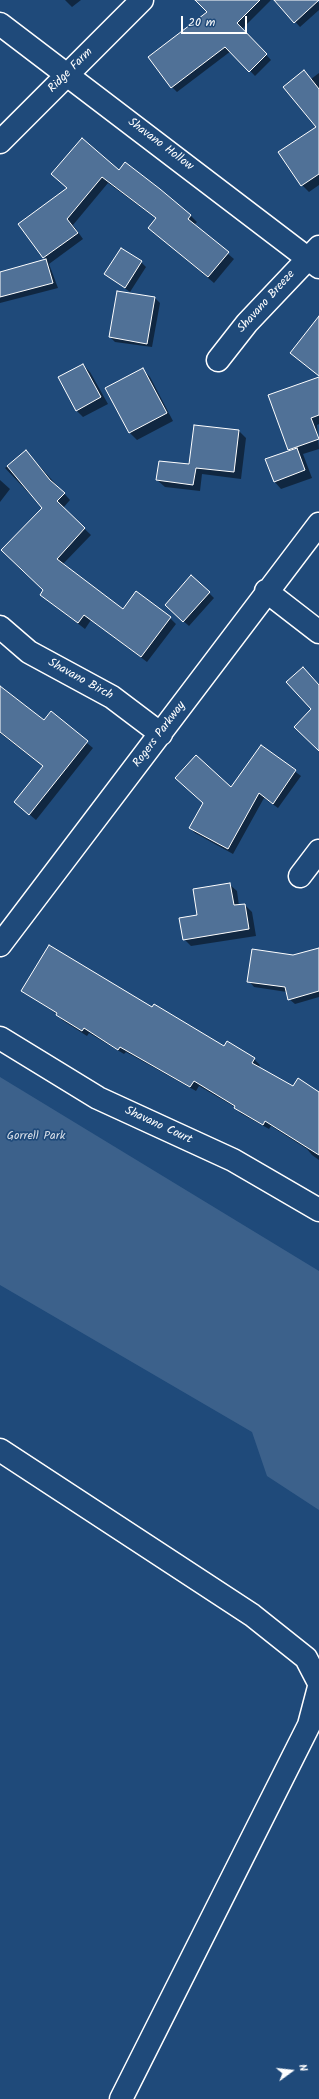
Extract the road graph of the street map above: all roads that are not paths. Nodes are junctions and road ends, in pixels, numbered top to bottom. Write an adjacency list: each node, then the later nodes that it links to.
1 (142, 0): 3 (street, Ridge Farm)
2 (0, 24): 3 (street, Shavano Hollow)
3 (67, 75): 4 (street, Ridge Farm); 5 (street, Shavano Hollow)
4 (0, 142)
5 (315, 257): 6 (street, Shavano Breeze)
6 (218, 360)
7 (319, 524): 8 (street, Rogers Parkway)
8 (266, 592): 10 (street); 11 (street, Rogers Parkway)
9 (0, 627): 11 (street, Shavano Birch)
10 (319, 632)
11 (161, 734): 14 (street, Rogers Parkway)
12 (319, 851): 13 (street)
13 (300, 876)
14 (0, 945)
15 (0, 1038): 16 (street, Shavano Court)
16 (319, 1210)
17 (0, 1450): 18 (street)
18 (319, 1683)
19 (319, 1687): 20 (street)
20 (121, 2099)

